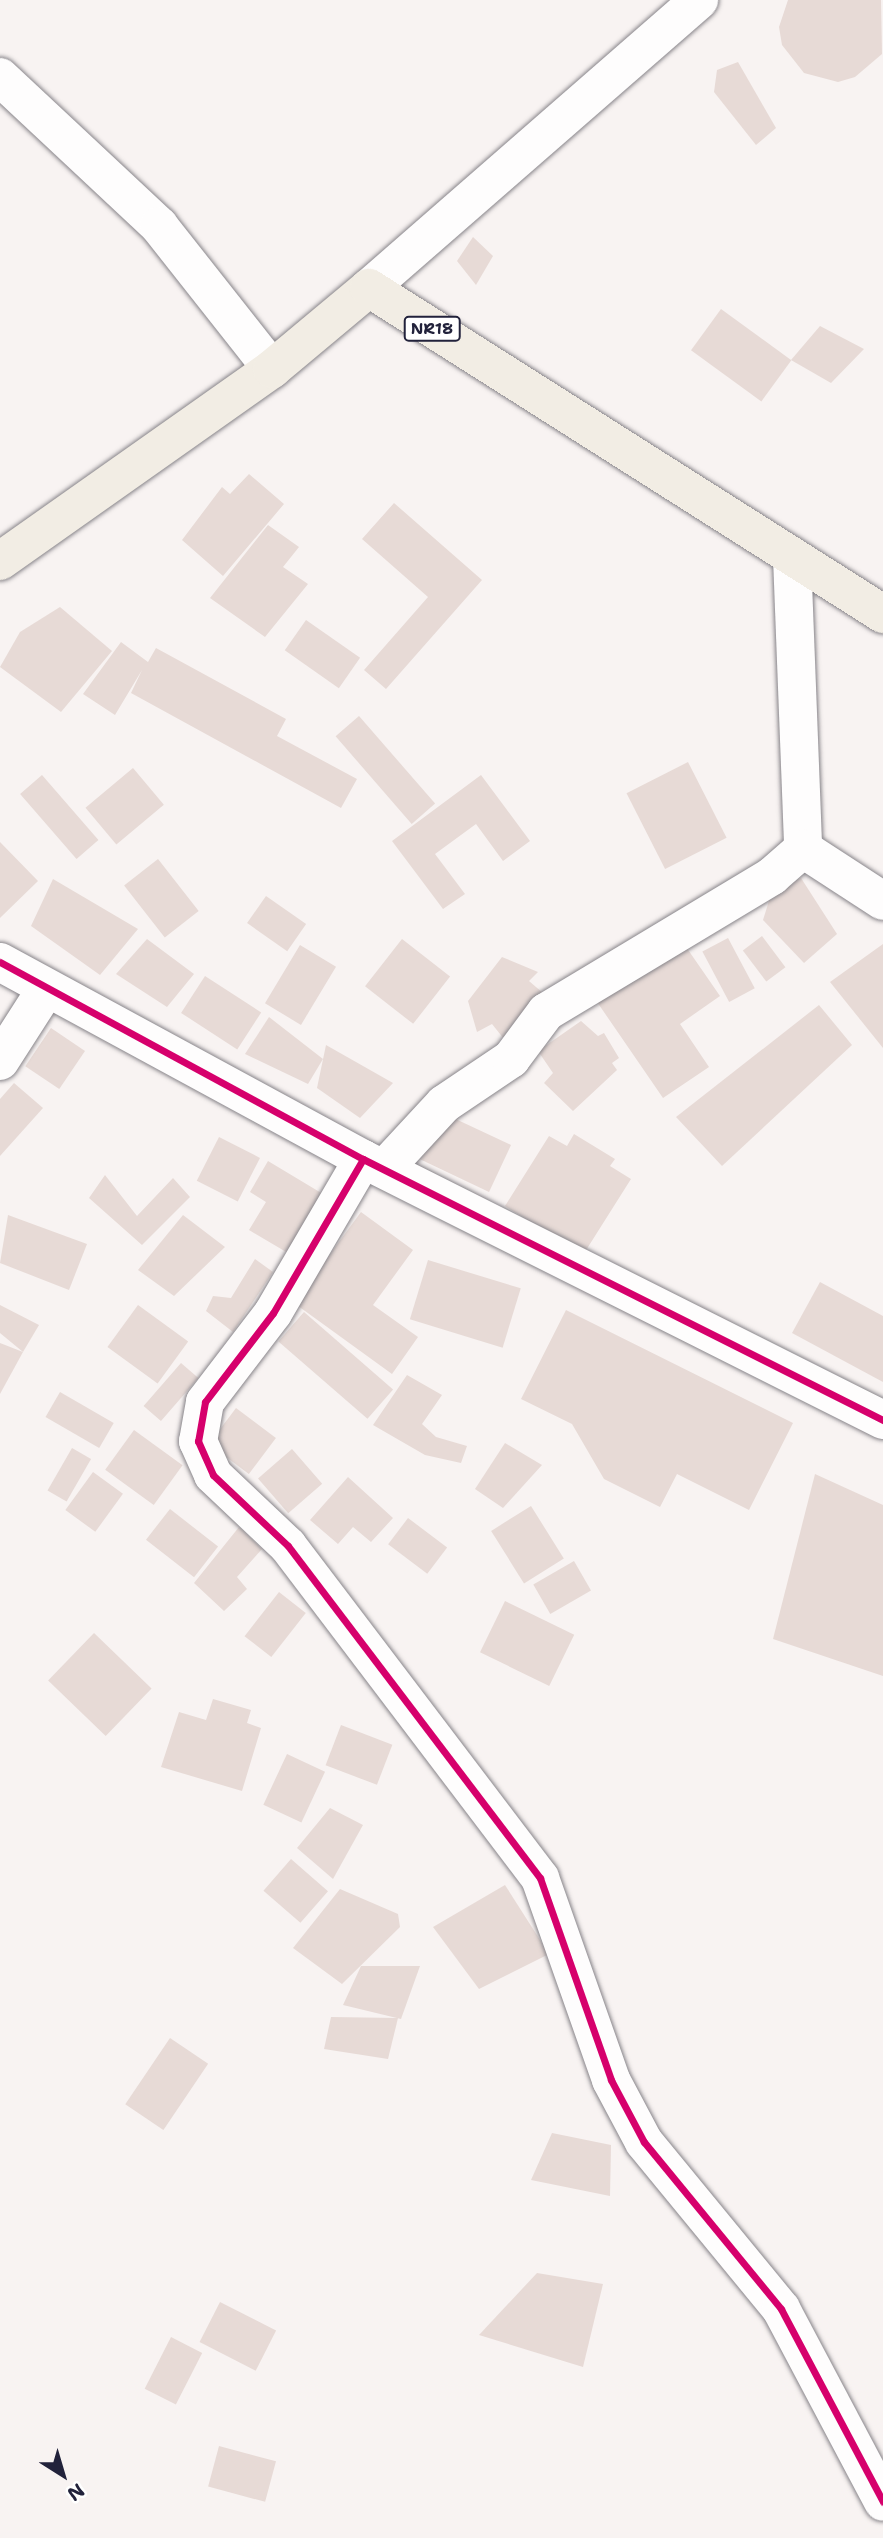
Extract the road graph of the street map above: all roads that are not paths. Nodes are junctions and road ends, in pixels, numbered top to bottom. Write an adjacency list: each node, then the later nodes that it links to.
1 (699, 0): 3 (street)
2 (0, 77): 4 (street)
3 (369, 288): 4 (main road); 5 (main road, NR18)
4 (272, 369): 6 (main road)
5 (792, 557): 7 (main road, NR18); 8 (street)
6 (0, 561)
7 (883, 614)
8 (803, 849): 9 (street); 13 (street)
9 (883, 901)
10 (0, 962): 11 (street)
11 (46, 989): 12 (street); 13 (street)
12 (0, 1061)
13 (373, 1164): 14 (street); 15 (street)
14 (883, 1420)
15 (883, 2502)

